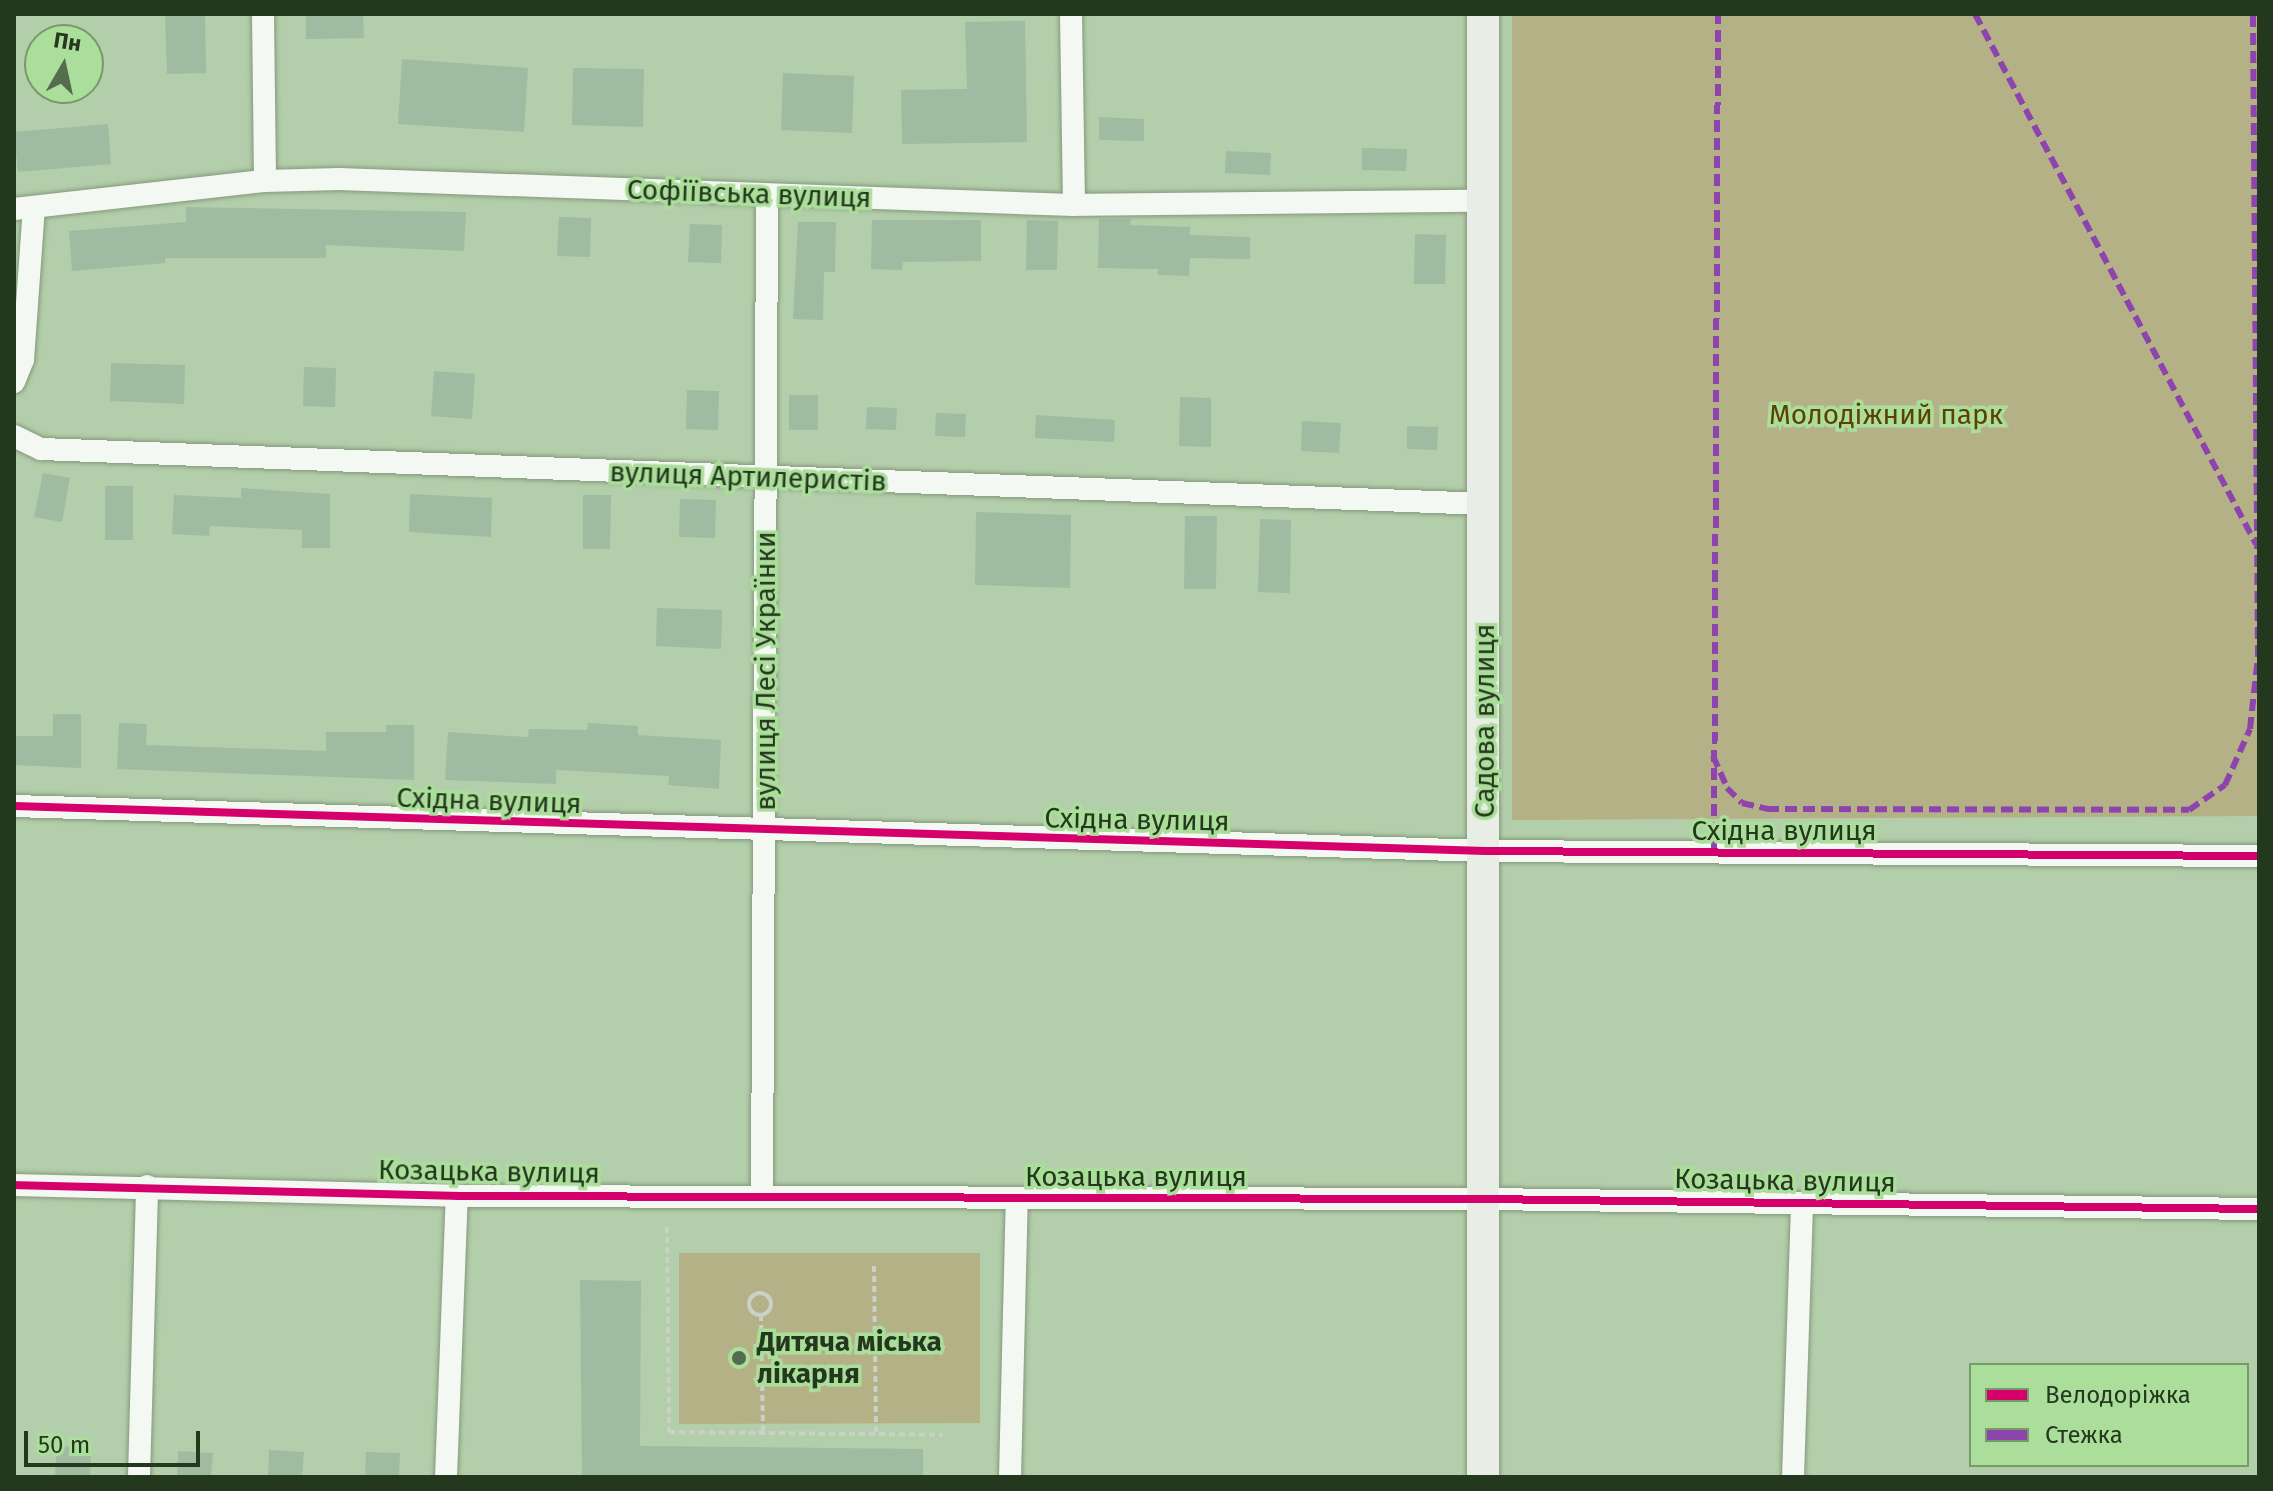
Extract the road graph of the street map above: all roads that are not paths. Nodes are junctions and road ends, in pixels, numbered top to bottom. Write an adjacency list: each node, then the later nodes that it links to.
1 (263, 14): 4 (street)
2 (1071, 14): 7 (street)
3 (1483, 14): 6 (street, Садова вулиця)
4 (265, 181): 5 (street, Софіївська вулиця); 8 (street, Софіївська вулиця)
5 (767, 195): 7 (street, Софіївська вулиця); 11 (street, вулиця Лесі Українки)
6 (1485, 201): 7 (street, Софіївська вулиця); 12 (street, Садова вулиця)
7 (1074, 205)
8 (24, 208): 9 (street)
9 (14, 382)
10 (14, 436): 11 (street, вулиця Артилеристів)
11 (765, 478): 12 (street, вулиця Артилеристів); 14 (street, вулиця Лесі Українки)
12 (1486, 504): 15 (street, Садова вулиця)
13 (14, 806): 14 (street, Східна вулиця)
14 (767, 832): 15 (street, Східна вулиця); 19 (street, вулиця Лесі Українки)
15 (1485, 851): 16 (street, Східна вулиця); 22 (street, Садова вулиця)
16 (2259, 856)
17 (14, 1185): 18 (street, Козацька вулиця)
18 (147, 1186): 20 (street, Козацька вулиця); 25 (street)
19 (762, 1195): 20 (street, Козацька вулиця); 21 (street, Козацька вулиця)
20 (457, 1196): 26 (street)
21 (1017, 1199): 22 (street, Козацька вулиця); 27 (street)
22 (1483, 1199): 23 (street, Козацька вулиця); 28 (street, Садова вулиця)
23 (1802, 1204): 24 (street, Козацька вулиця); 29 (street)
24 (2259, 1209)
25 (139, 1477)
26 (446, 1477)
27 (1010, 1477)
28 (1483, 1477)
29 (1793, 1477)

